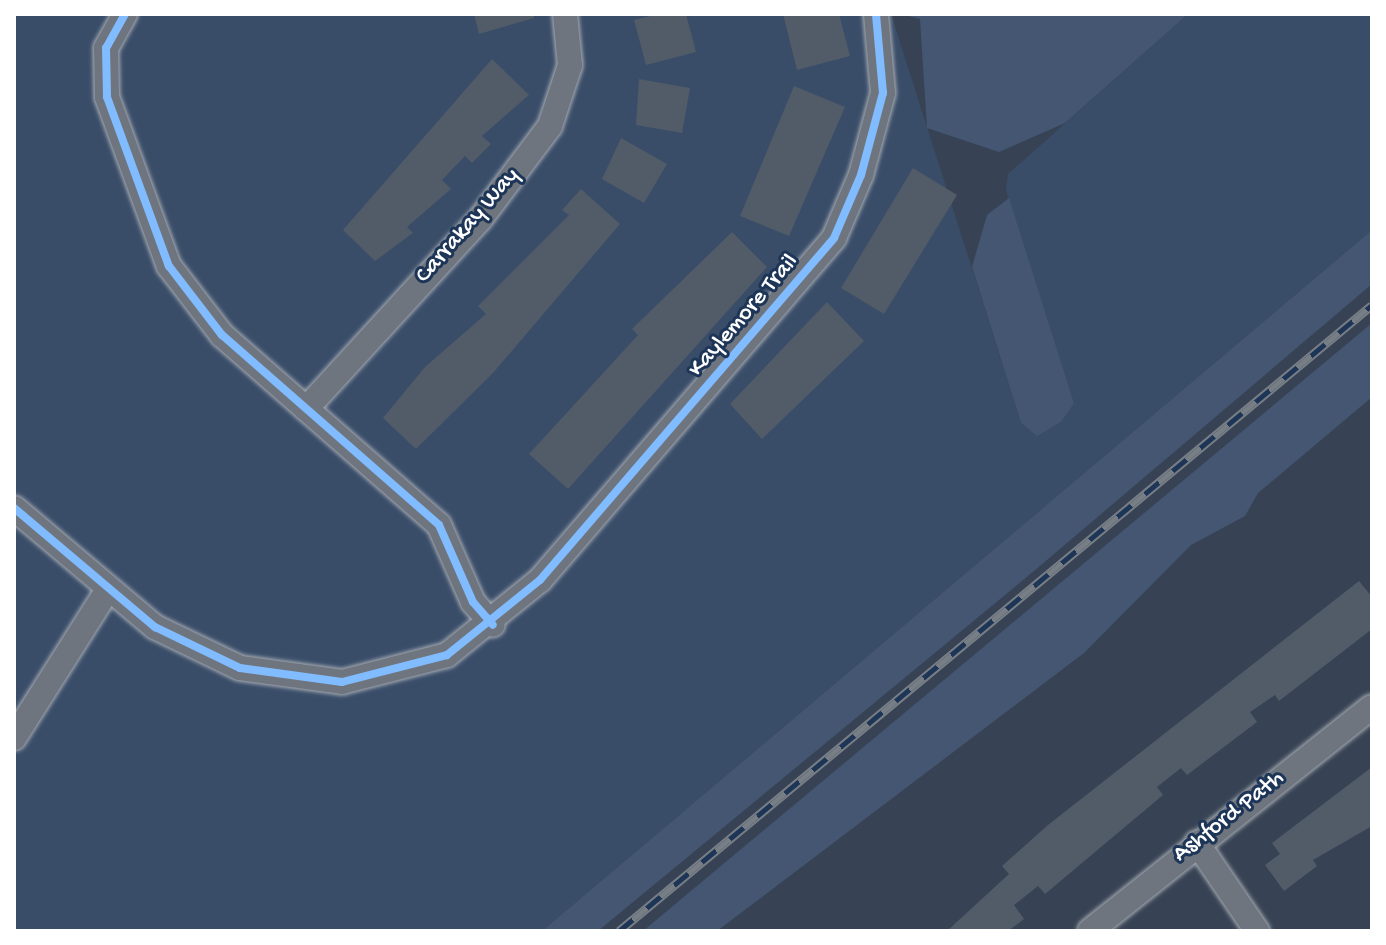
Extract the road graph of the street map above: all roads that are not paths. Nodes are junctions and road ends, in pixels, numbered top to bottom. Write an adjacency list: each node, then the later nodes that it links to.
1 (125, 14): 4 (street)
2 (565, 14): 4 (street, Carrakay Way)
3 (876, 14): 7 (street, Kaylemore Trail)
4 (306, 409): 7 (street)
5 (14, 508): 6 (street, Kaylemore Trail)
6 (107, 591): 7 (street, Kaylemore Trail); 9 (street)
7 (493, 625)
8 (1372, 707): 10 (street, Ashford Path)
9 (14, 738)
10 (1197, 843): 11 (street, Ashford Path); 12 (street)
11 (1090, 931)
12 (1257, 931)

